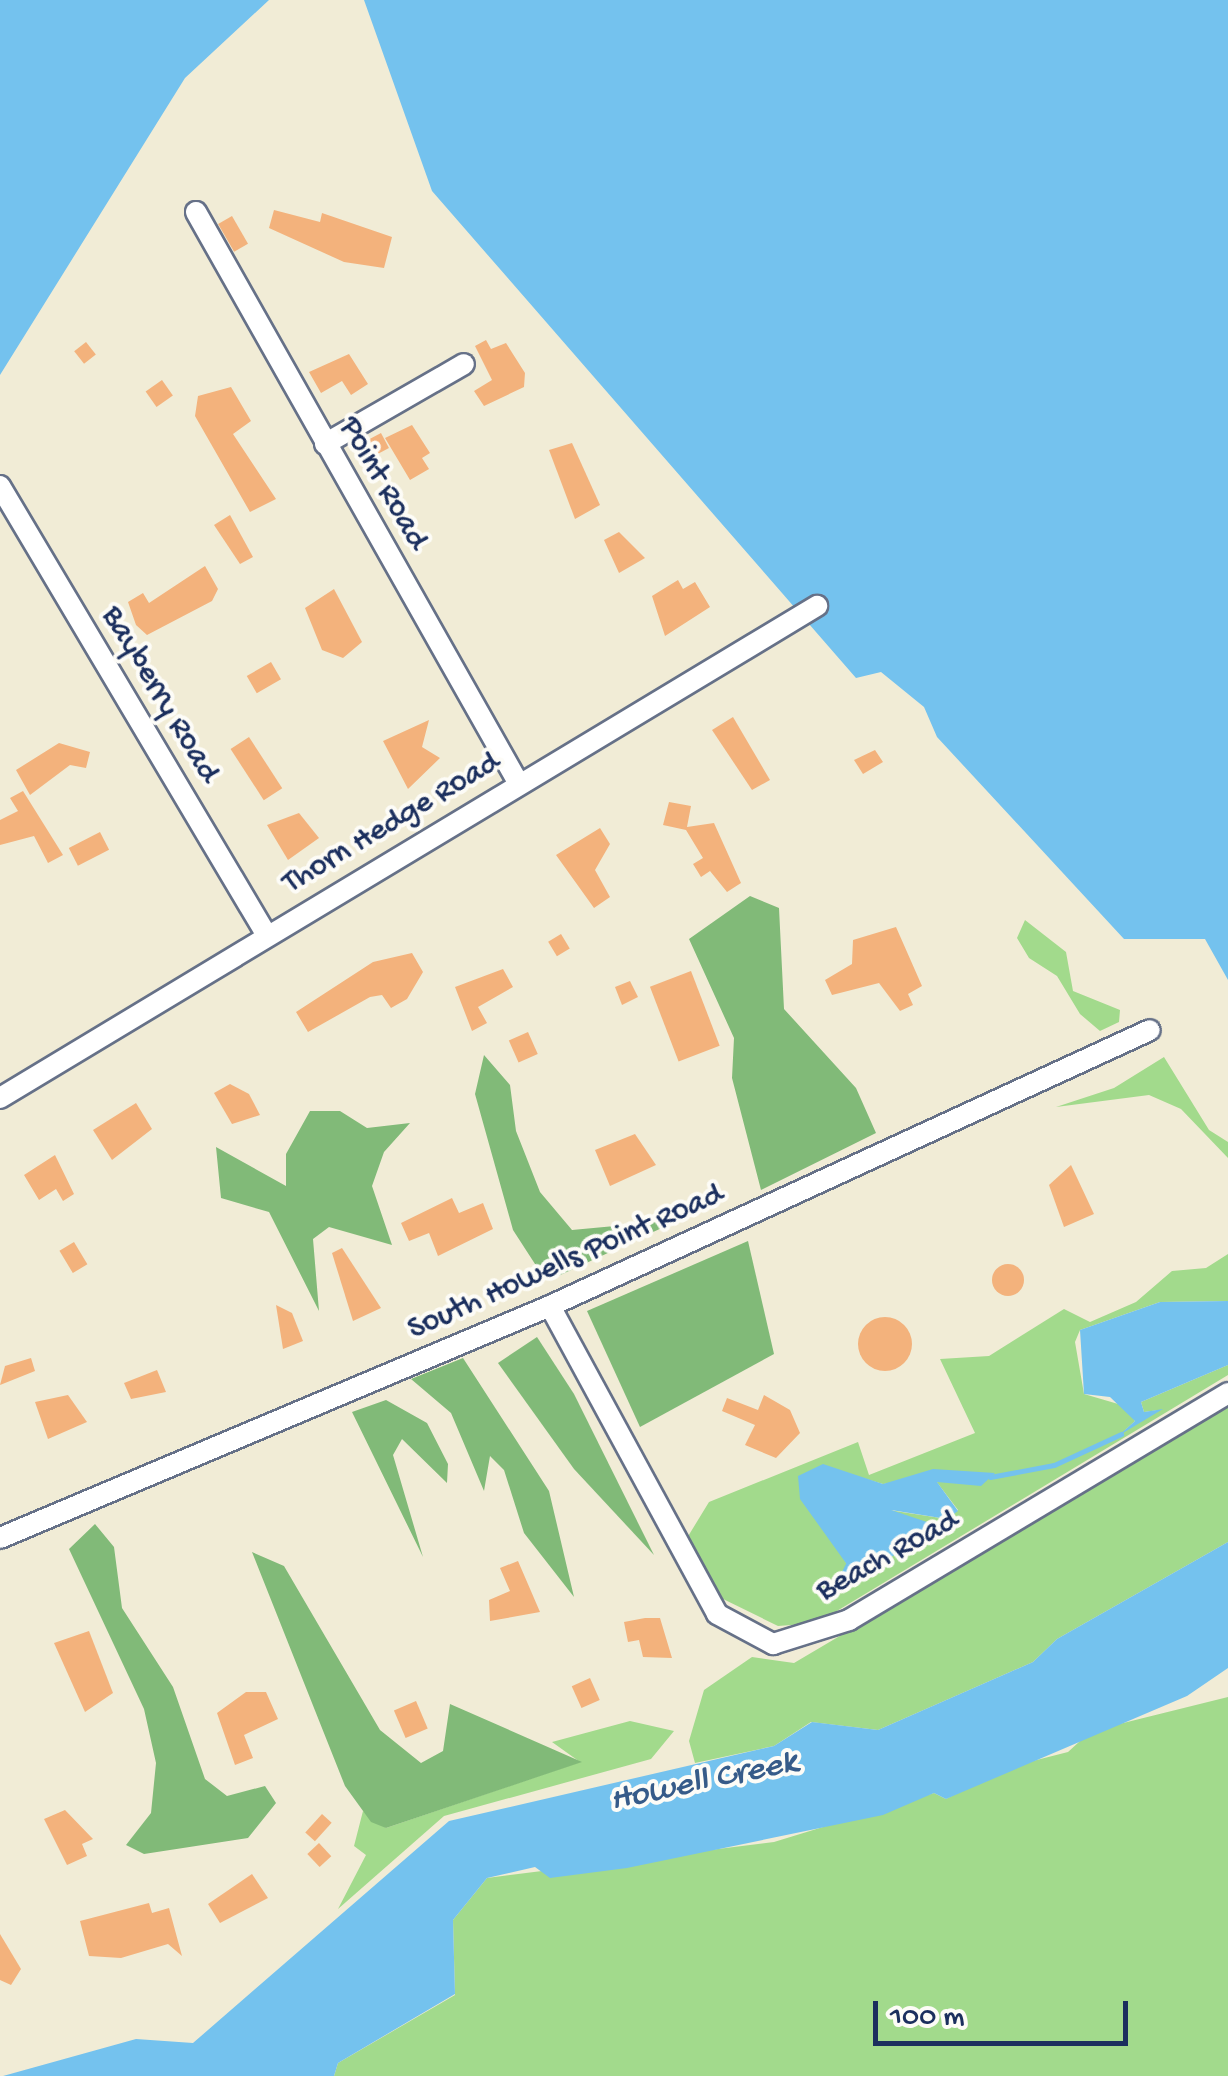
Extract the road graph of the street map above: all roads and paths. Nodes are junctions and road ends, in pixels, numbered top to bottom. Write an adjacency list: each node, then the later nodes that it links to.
1 (196, 212): 3 (street, Point Road)
2 (464, 364): 3 (street)
3 (325, 444): 6 (street, Point Road)
4 (0, 486): 7 (street, Bayberry Road)
5 (817, 606): 6 (street, Thorn Hedge Road)
6 (519, 784): 7 (street, Thorn Hedge Road)
7 (266, 934): 9 (street, Thorn Hedge Road)
8 (1150, 1030): 10 (street, South Howells Point Road)
9 (0, 1098)
10 (550, 1306): 11 (street, Beach Road); 12 (street, South Howells Point Road)
11 (1228, 1393)
12 (0, 1538)

